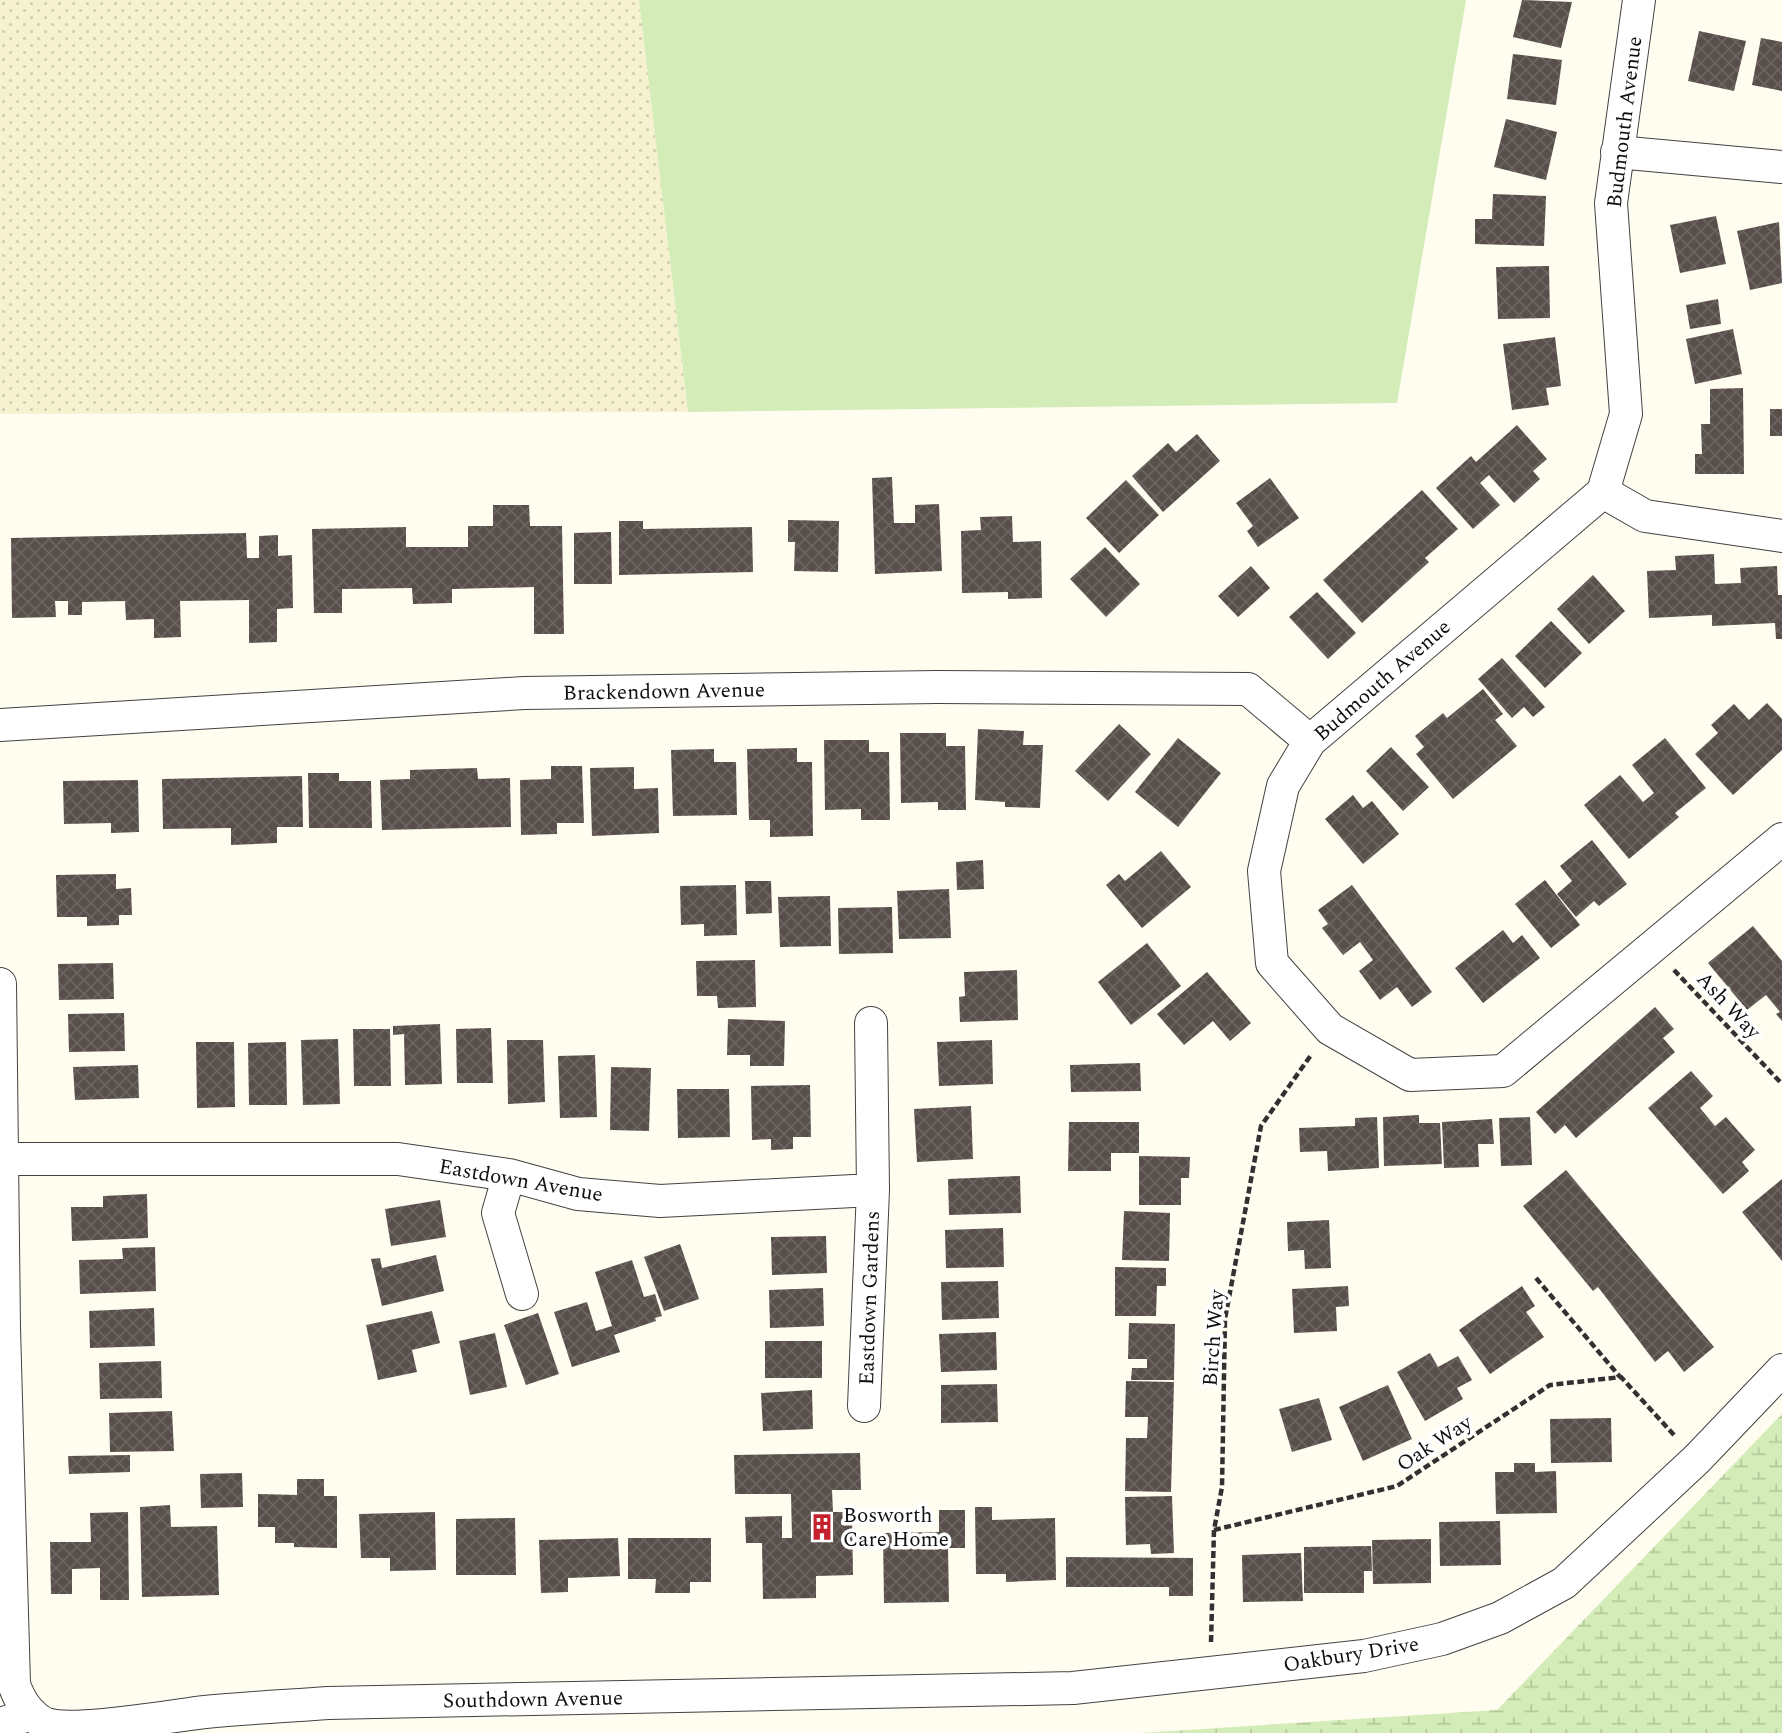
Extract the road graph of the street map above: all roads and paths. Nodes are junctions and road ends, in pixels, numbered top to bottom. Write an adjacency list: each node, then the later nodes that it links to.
1 (1639, 0): 2 (street, Budmouth Avenue)
2 (1617, 152): 3 (street); 4 (street, Budmouth Avenue)
3 (1782, 167)
4 (1603, 492): 5 (street); 7 (street, Budmouth Avenue)
5 (1782, 536)
6 (0, 725): 7 (street, Brackendown Avenue)
7 (1310, 741): 12 (street, Budmouth Avenue)
8 (1782, 839): 9 (street, Budmouth Avenue)
9 (1652, 947): 12 (street, Budmouth Avenue); 13 (path, Ash Way)
10 (0, 984): 14 (street)
11 (871, 1023): 16 (street)
12 (1329, 1028): 24 (path, Birch Way)
13 (1782, 1084)
14 (2, 1160): 15 (street, Eastdown Avenue); 19 (street)
15 (509, 1175): 16 (street, Eastdown Avenue); 18 (street)
16 (873, 1190): 22 (street, Eastdown Gardens)
17 (1536, 1278): 21 (path)
18 (522, 1294)
19 (2, 1328): 27 (street)
20 (1782, 1370): 23 (street, Oakbury Drive)
21 (1621, 1377): 23 (path); 24 (path, Oak Way)
22 (864, 1406)
23 (1697, 1459): 25 (street, Oakbury Drive)
24 (1214, 1530): 25 (path, Birch Way)
25 (1212, 1672): 26 (street, Oakbury Drive)
26 (1073, 1688): 27 (street, Southdown Avenue)
27 (32, 1714): 28 (street)
28 (0, 1724)

